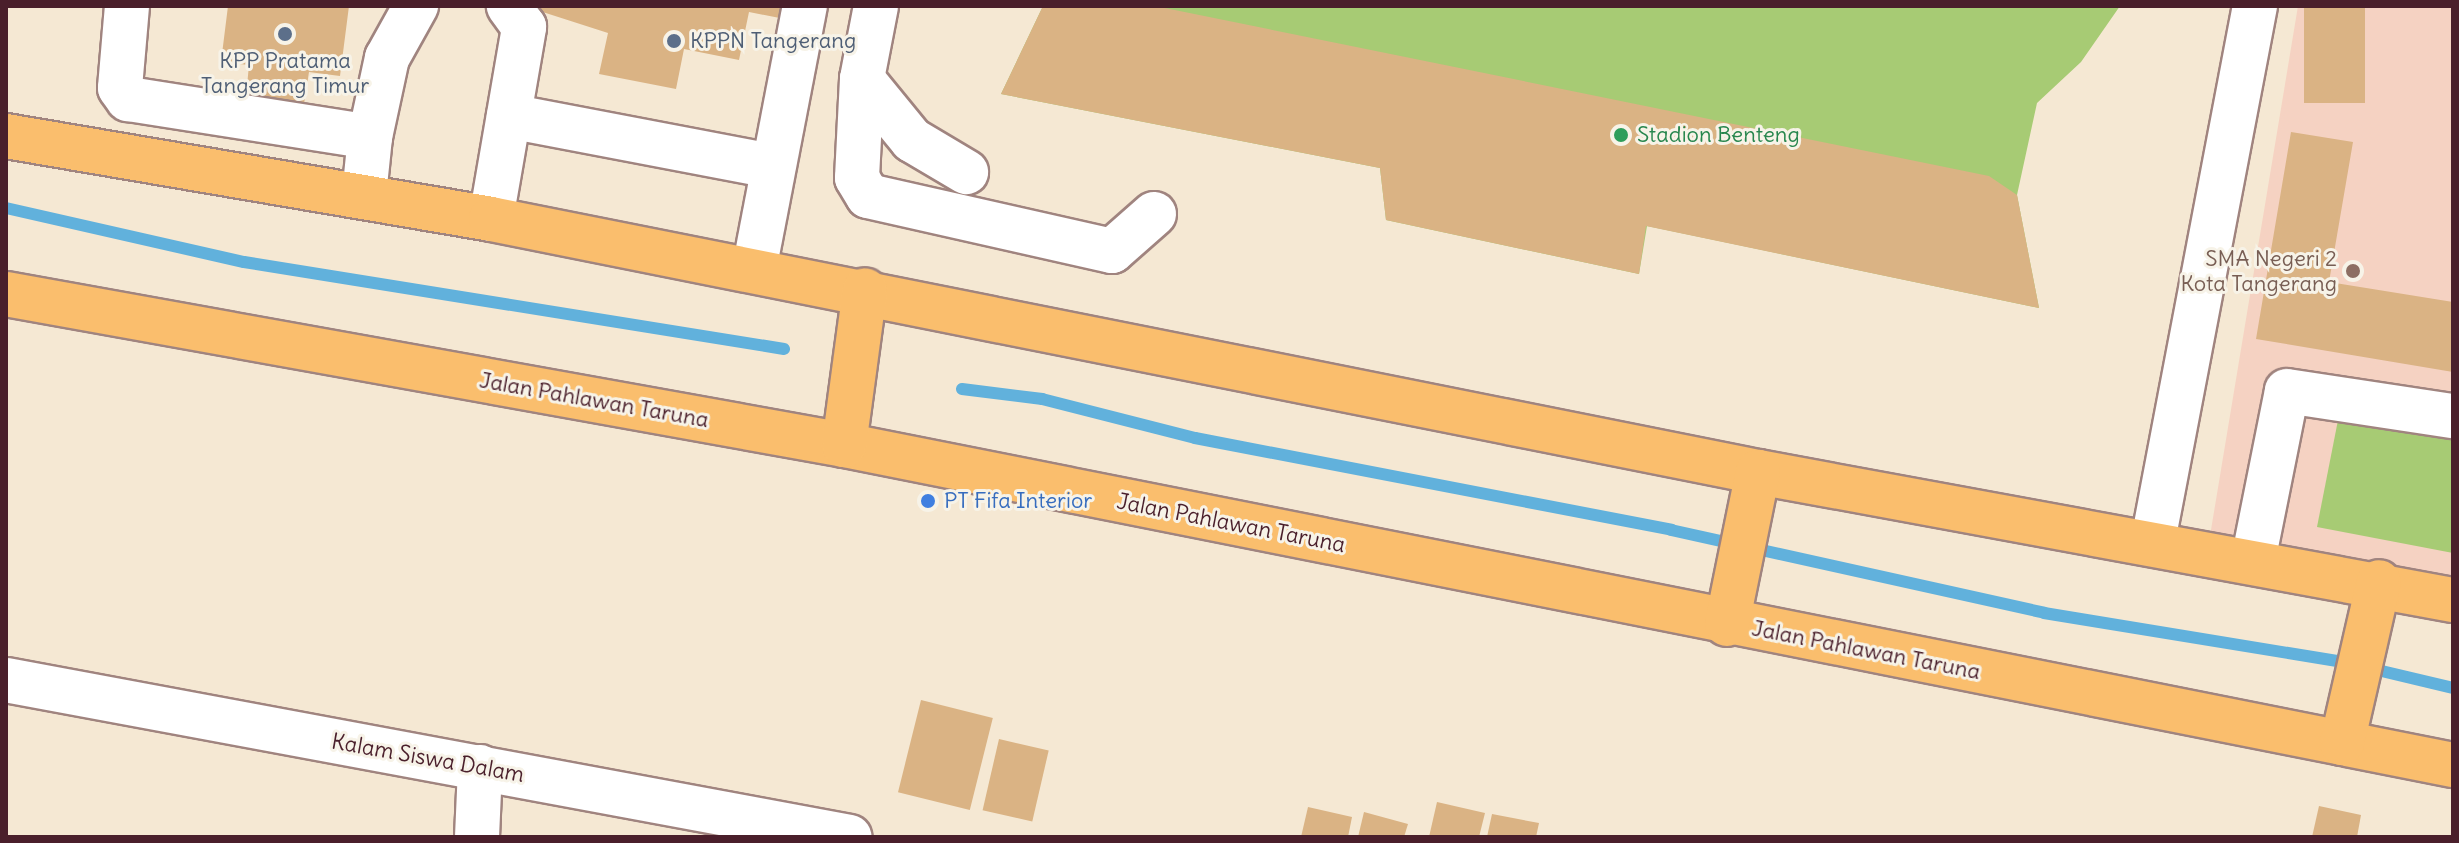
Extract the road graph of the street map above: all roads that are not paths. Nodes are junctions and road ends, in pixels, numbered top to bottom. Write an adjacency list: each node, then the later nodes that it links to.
1 (127, 6): 10 (street)
2 (416, 6): 10 (street)
3 (509, 6): 8 (street)
4 (805, 6): 11 (street)
5 (876, 6): 7 (street)
6 (2255, 6): 22 (street)
7 (862, 79): 12 (street); 14 (street)
8 (509, 116): 11 (street); 15 (street)
9 (6, 136): 13 (main road)
10 (370, 137): 13 (street)
11 (771, 166): 16 (street)
12 (966, 172)
13 (364, 195): 15 (main road)
14 (1154, 214)
15 (491, 219): 16 (main road)
16 (754, 270): 17 (main road)
17 (865, 290): 20 (main road); 21 (main road)
18 (6, 294): 20 (main road, Jalan Pahlawan Taruna)
19 (2453, 416): 23 (street)
20 (844, 445): 26 (main road, Jalan Pahlawan Taruna)
21 (1755, 488): 22 (main road); 26 (main road)
22 (2153, 541): 23 (main road)
23 (2253, 561): 24 (main road)
24 (2376, 596): 25 (main road); 28 (main road)
25 (2453, 600)
26 (1731, 608): 28 (main road, Jalan Pahlawan Taruna)
27 (6, 680): 30 (street, Kalam Siswa Dalam)
28 (2345, 730): 29 (main road, Jalan Pahlawan Taruna)
29 (2453, 765)
30 (480, 767): 31 (street); 32 (street, Kalam Siswa Dalam)
31 (477, 837)
32 (850, 837)

